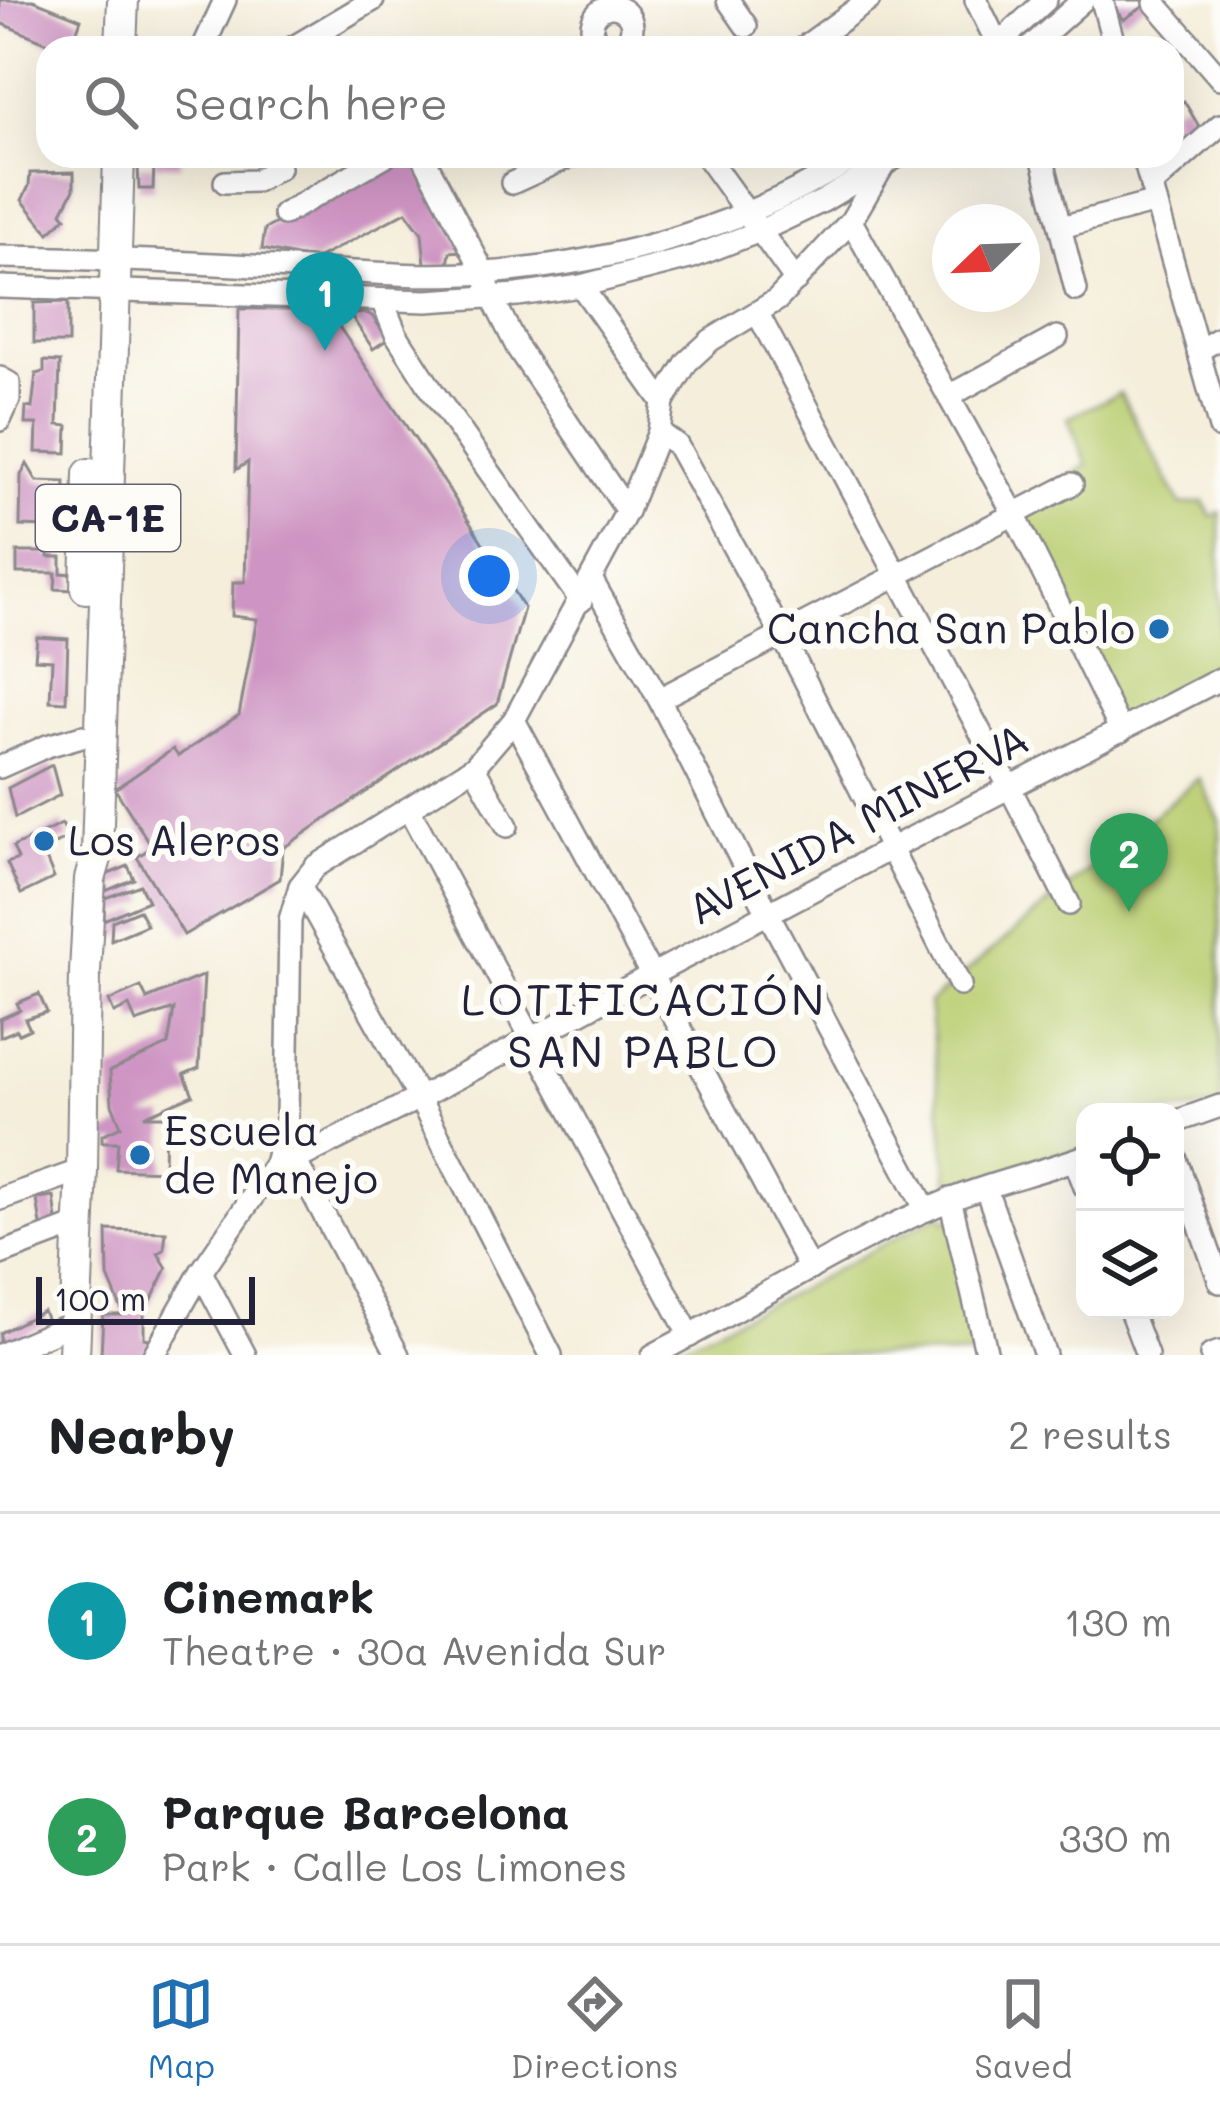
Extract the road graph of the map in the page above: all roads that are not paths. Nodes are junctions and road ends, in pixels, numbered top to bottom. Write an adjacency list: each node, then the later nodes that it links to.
1 (106, 0): 15 (highway)
2 (123, 0): 16 (highway)
3 (225, 0): 17 (street)
4 (374, 0): 18 (street)
5 (649, 0): 13 (street)
6 (728, 0): 14 (street)
7 (868, 0): 21 (street)
8 (976, 0): 22 (street)
9 (1046, 0): 23 (street)
10 (1083, 0): 24 (street)
11 (1102, 0): 25 (street)
12 (1155, 3): 27 (street)
13 (628, 14): 19 (street); 20 (street)
14 (746, 26)
15 (104, 36)
16 (121, 36)
17 (208, 36)
18 (312, 36)
19 (594, 36)
20 (630, 36)
21 (819, 36)
22 (992, 36)
23 (1007, 36)
24 (1042, 36)
25 (1112, 36)
26 (1184, 36): 28 (street)
27 (1184, 36)
28 (1220, 78)
29 (1220, 125): 30 (street)
30 (1184, 163)
31 (101, 168): 52 (highway, CA-1E)
32 (117, 168): 52 (highway, CA-1E)
33 (269, 168): 45 (street)
34 (277, 168): 35 (street)
35 (364, 168)
36 (429, 168): 55 (street)
37 (545, 168): 46 (street)
38 (715, 168): 49 (street)
39 (837, 168): 49 (street)
40 (880, 168): 49 (street)
41 (886, 168): 48 (street)
42 (1045, 168): 50 (street)
43 (1146, 168): 47 (street)
44 (1179, 168): 47 (street)
45 (225, 182)
46 (512, 183)
47 (1154, 194): 50 (street); 68 (street)
48 (851, 221): 56 (street); 70 (street)
49 (753, 222): 55 (street); 56 (street); 57 (street)
50 (1061, 227): 60 (street)
51 (0, 256): 52 (street)
52 (106, 258): 53 (street); 59 (highway, CA-1E)
53 (297, 268): 54 (street); 62 (street)
54 (349, 272): 55 (street); 63 (street)
55 (484, 273): 61 (street)
56 (796, 281): 65 (street)
57 (581, 286): 61 (street); 71 (street)
58 (0, 287): 59 (street)
59 (105, 290): 62 (street); 86 (highway, CA-1E); 93 (highway, CA-1E)
60 (1076, 290)
61 (492, 297): 64 (street); 76 (street)
62 (292, 298): 63 (street)
63 (346, 299): 64 (street)
64 (382, 300): 80 (street)
65 (758, 314): 71 (street); 78 (street)
66 (1057, 337): 70 (street)
67 (1220, 338): 68 (street)
68 (1198, 351): 73 (street)
69 (4, 381): 72 (street)
70 (950, 396): 77 (street)
71 (663, 402): 74 (street)
72 (0, 420)
73 (1220, 428)
74 (659, 432): 76 (street); 81 (street)
75 (1072, 484): 77 (street)
76 (627, 512): 79 (street)
77 (1014, 514): 78 (street); 85 (street)
78 (897, 575): 81 (street); 89 (street)
79 (591, 579): 80 (street); 83 (street)
80 (581, 601): 84 (street)
81 (782, 635): 83 (street); 92 (street)
82 (1220, 679): 85 (street, AVENIDA MINERVA)
83 (659, 699): 96 (street)
84 (514, 720): 88 (street); 97 (street)
85 (1121, 731): 89 (street, AVENIDA MINERVA)
86 (82, 736): 87 (street); 93 (highway, CA-1E)
87 (0, 767)
88 (474, 767): 90 (street); 91 (street)
89 (1010, 788): 92 (street, AVENIDA MINERVA); 95 (street)
90 (409, 809): 94 (street); 99 (street)
91 (507, 826)
92 (890, 849): 96 (street, AVENIDA MINERVA); 98 (street)
93 (90, 879): 105 (highway, CA-1E)
94 (300, 886): 100 (street); 104 (street)
95 (1069, 904)
96 (768, 913): 97 (street, AVENIDA MINERVA); 110 (street)
97 (653, 976): 99 (street, AVENIDA MINERVA); 113 (street)
98 (960, 986)
99 (533, 1039): 100 (street, AVENIDA MINERVA); 118 (street)
100 (419, 1098): 104 (street, AVENIDA MINERVA); 125 (street)
101 (1220, 1106): 102 (street)
102 (1184, 1120)
103 (1076, 1159): 107 (street)
104 (285, 1162): 114 (street); 124 (street)
105 (82, 1170): 108 (street); 111 (highway, CA-1E)
106 (1184, 1181): 115 (street)
107 (986, 1189): 109 (street); 128 (street)
108 (0, 1199)
109 (950, 1199): 110 (street); 127 (street)
110 (926, 1210): 113 (street)
111 (80, 1224): 112 (street); 117 (highway, CA-1E)
112 (0, 1254)
113 (809, 1269): 118 (street)
114 (201, 1272): 122 (street); 123 (street)
115 (1220, 1282)
116 (1133, 1319): 129 (street)
117 (74, 1323): 120 (street); 121 (highway, CA-1E)
118 (690, 1336): 126 (street)
119 (1220, 1352): 130 (street)
120 (0, 1355)
121 (74, 1355)
122 (154, 1355)
123 (245, 1355)
124 (398, 1355)
125 (551, 1355)
126 (653, 1355)
127 (987, 1355)
128 (1045, 1355)
129 (1147, 1355)
130 (1210, 1355)

